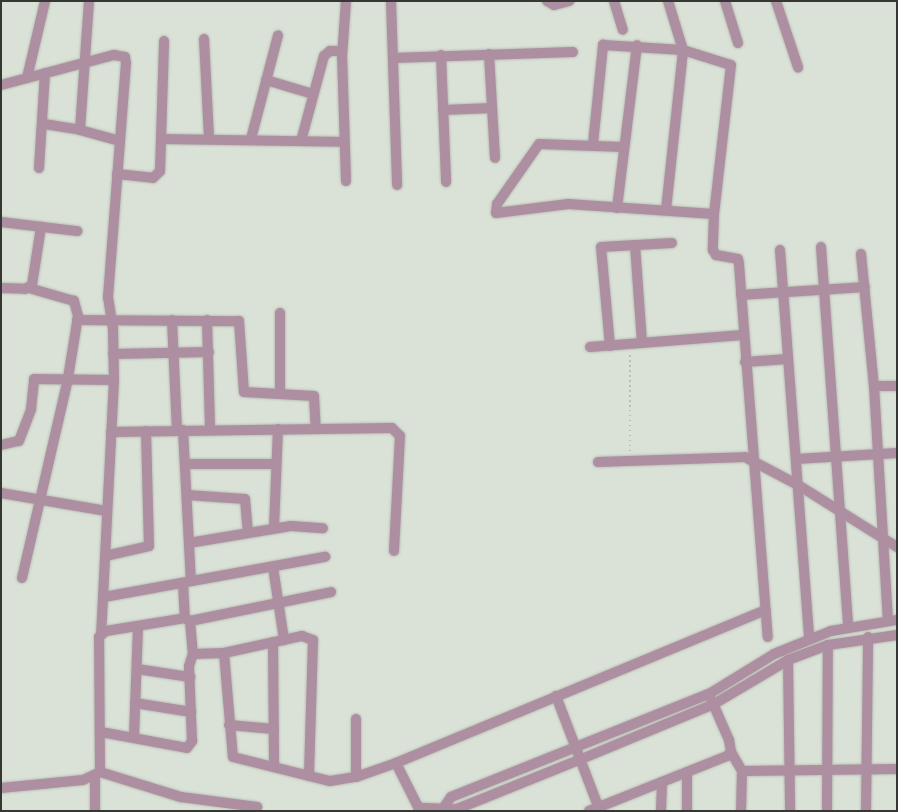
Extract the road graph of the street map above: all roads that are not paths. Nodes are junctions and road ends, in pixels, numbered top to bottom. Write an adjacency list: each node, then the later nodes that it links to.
1 (45, 1): 26 (street)
2 (89, 1): 23 (street)
3 (346, 1): 18 (street)
4 (391, 1): 22 (street)
5 (547, 1): 6 (street)
6 (569, 1)
7 (614, 1): 11 (street)
8 (668, 1): 17 (street)
9 (725, 1): 15 (street)
10 (776, 1): 24 (street)
11 (623, 30)
12 (278, 36): 27 (street)
13 (204, 39): 35 (street)
14 (164, 41): 36 (street)
15 (738, 43)
16 (637, 45): 17 (street); 41 (street); 42 (street)
17 (683, 50): 50 (street); 51 (street)
18 (342, 51): 30 (street); 40 (street)
19 (573, 52): 20 (street)
20 (489, 54): 21 (street); 31 (street)
21 (441, 55): 22 (street); 32 (street)
22 (392, 58): 48 (street)
23 (84, 63): 25 (street); 34 (street); 38 (street)
24 (798, 67)
25 (45, 73): 26 (street); 33 (street)
26 (27, 78): 28 (street)
27 (266, 80): 30 (street); 37 (street)
28 (2, 84): 29 (street)
29 (1, 88)
30 (313, 94): 39 (street)
31 (492, 108): 32 (street); 43 (street)
32 (443, 110): 47 (street)
33 (44, 124): 34 (street); 44 (street)
34 (80, 130): 38 (street)
35 (208, 138): 36 (street); 37 (street)
36 (161, 139): 45 (street)
37 (251, 139): 39 (street)
38 (120, 141): 45 (street)
39 (301, 141): 40 (street)
40 (344, 142): 46 (street)
41 (593, 144): 42 (street); 49 (street)
42 (623, 147): 49 (street)
43 (495, 158)
44 (39, 168)
45 (117, 174): 70 (street)
46 (346, 181)
47 (446, 182)
48 (397, 185)
49 (617, 208): 50 (street)
50 (666, 210): 51 (street)
51 (714, 214): 65 (street)
52 (1, 222): 53 (street)
53 (41, 227): 54 (street); 62 (street)
54 (77, 231)
55 (672, 243): 56 (street)
56 (635, 245): 72 (street); 73 (street)
57 (821, 247): 63 (street)
58 (780, 250): 64 (street)
59 (861, 254): 60 (street)
60 (865, 287): 63 (street); 82 (street)
61 (1, 288): 62 (street)
62 (29, 288): 67 (street)
63 (824, 290): 64 (street); 94 (street)
64 (783, 292): 65 (street); 78 (street)
65 (741, 295): 71 (street)
66 (280, 314): 84 (street)
67 (77, 320): 70 (street); 80 (street)
68 (172, 320): 69 (street); 70 (street); 76 (street)
69 (207, 320): 75 (street); 84 (street)
70 (112, 321): 77 (street)
71 (743, 336): 72 (street); 79 (street)
72 (642, 343): 73 (street)
73 (610, 346): 74 (street)
74 (590, 347)
75 (208, 352): 76 (street); 88 (street)
76 (174, 353): 77 (street); 87 (street)
77 (113, 354): 81 (street)
78 (788, 359): 79 (street); 95 (street)
79 (745, 362): 96 (street)
80 (68, 378): 81 (street); 91 (street); 103 (street)
81 (114, 380): 90 (street)
82 (874, 386): 83 (street); 93 (street)
83 (897, 386)
84 (280, 394): 86 (street)
85 (278, 429): 86 (street); 88 (street); 99 (street)
86 (316, 429): 112 (street)
87 (180, 430): 88 (street); 89 (street); 98 (street)
88 (210, 430)
89 (146, 431): 90 (street); 113 (street)
90 (111, 432): 104 (street)
91 (1, 444)
92 (897, 453): 93 (street)
93 (879, 454): 94 (street); 109 (street)
94 (834, 457): 95 (street); 105 (street)
95 (796, 459): 100 (street)
96 (753, 460): 97 (street); 100 (street); 121 (street)
97 (598, 462)
98 (185, 464): 99 (street); 102 (street)
99 (276, 464): 106 (street)
100 (798, 485): 105 (street); 130 (street)
101 (1, 492): 103 (street)
102 (186, 495): 108 (street); 110 (street)
103 (38, 499): 104 (street); 116 (street)
104 (106, 510): 113 (street)
105 (838, 510): 109 (street); 125 (street)
106 (274, 528): 107 (street); 108 (street)
107 (323, 528)
108 (248, 532): 110 (street)
109 (885, 540): 111 (street); 123 (street)
110 (189, 543): 117 (street)
111 (897, 547)
112 (394, 551)
113 (105, 556): 119 (street)
114 (325, 557): 115 (street)
115 (273, 566): 117 (street); 120 (street)
116 (22, 578)
117 (187, 582): 119 (street); 122 (street)
118 (332, 592): 120 (street)
119 (104, 597): 126 (street)
120 (279, 602): 122 (street); 131 (street)
121 (766, 610): 129 (street); 140 (street)
122 (187, 619): 124 (street); 135 (street)
123 (892, 620): 125 (street)
124 (138, 626): 126 (street); 137 (street)
125 (848, 628): 130 (street)
126 (101, 633): 147 (street)
127 (897, 635): 128 (street)
128 (868, 636): 133 (street); 154 (street)
129 (768, 637)
130 (809, 639): 139 (street)
131 (284, 640): 132 (street); 161 (street)
132 (273, 642): 134 (street); 146 (street)
133 (828, 645): 136 (street); 157 (street)
134 (224, 653): 135 (street); 145 (street)
135 (192, 654): 138 (street)
136 (788, 660): 142 (street); 156 (street)
137 (137, 669): 138 (street); 141 (street)
138 (190, 677): 143 (street)
139 (708, 694): 142 (street); 149 (street)
140 (556, 696): 149 (street); 152 (street)
141 (135, 704): 143 (street); 148 (street)
142 (714, 704): 150 (street); 151 (street)
143 (191, 712): 148 (street)
144 (356, 719): 162 (street)
145 (229, 725): 146 (street); 153 (street)
146 (274, 729): 153 (street)
147 (101, 732): 148 (street); 160 (street)
148 (134, 736)
149 (575, 748): 151 (street); 165 (street)
150 (731, 752): 158 (street); 159 (street)
151 (579, 760): 165 (street); 167 (street)
152 (396, 763): 162 (street); 165 (street)
153 (274, 767): 161 (street)
154 (866, 769): 155 (street); 157 (street); 174 (street)
155 (897, 769)
156 (790, 770): 157 (street); 158 (street); 172 (street)
157 (827, 770): 173 (street)
158 (742, 771): 171 (street)
159 (687, 772): 163 (street); 170 (street)
160 (97, 775): 164 (street); 166 (street); 168 (street)
161 (308, 776): 162 (street)
162 (356, 777)
163 (662, 782): 167 (street); 169 (street)
164 (1, 788)
165 (444, 806)
166 (257, 807)
167 (596, 810)
168 (95, 811)
169 (661, 811)
170 (687, 811)
171 (741, 811)
172 (790, 811)
173 (827, 811)
174 (866, 811)

